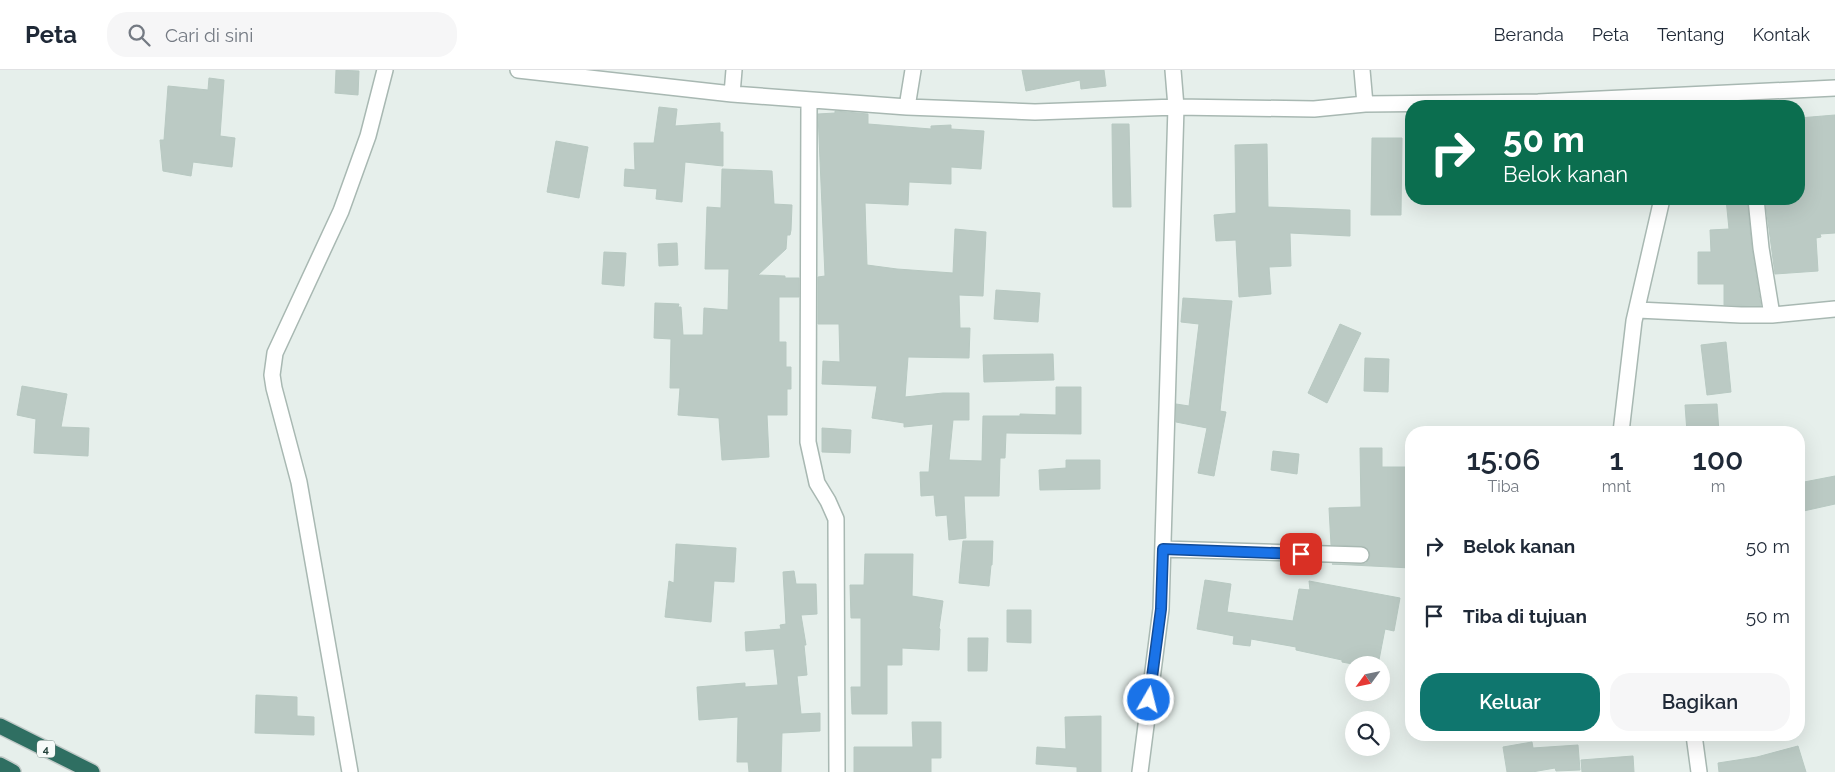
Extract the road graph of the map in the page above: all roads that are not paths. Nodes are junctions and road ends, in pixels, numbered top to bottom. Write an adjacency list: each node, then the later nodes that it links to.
1 (385, 70): 29 (street)
2 (518, 70): 8 (street)
3 (734, 70): 8 (street)
4 (913, 70): 14 (street)
5 (1173, 70): 15 (street)
6 (1362, 70): 12 (street)
7 (1835, 88): 9 (street)
8 (732, 94): 10 (street)
9 (1749, 99): 11 (street)
10 (809, 100): 14 (street); 30 (street)
11 (1708, 100)
12 (1365, 104): 13 (street); 15 (street)
13 (1405, 104)
14 (907, 107): 15 (street)
15 (1176, 107): 22 (street)
16 (1661, 205): 19 (street)
17 (1757, 205): 20 (street)
18 (1835, 309): 20 (street)
19 (1638, 310): 20 (street); 21 (street)
20 (1772, 315)
21 (1622, 426)
22 (1163, 549): 23 (street); 31 (street)
23 (1361, 556)
24 (0, 726): 28 (highway, 4)
25 (1695, 741): 32 (street)
26 (0, 765): 27 (highway)
27 (14, 772)
28 (92, 772)
29 (350, 772)
30 (837, 772)
31 (1140, 772)
32 (1699, 772)

